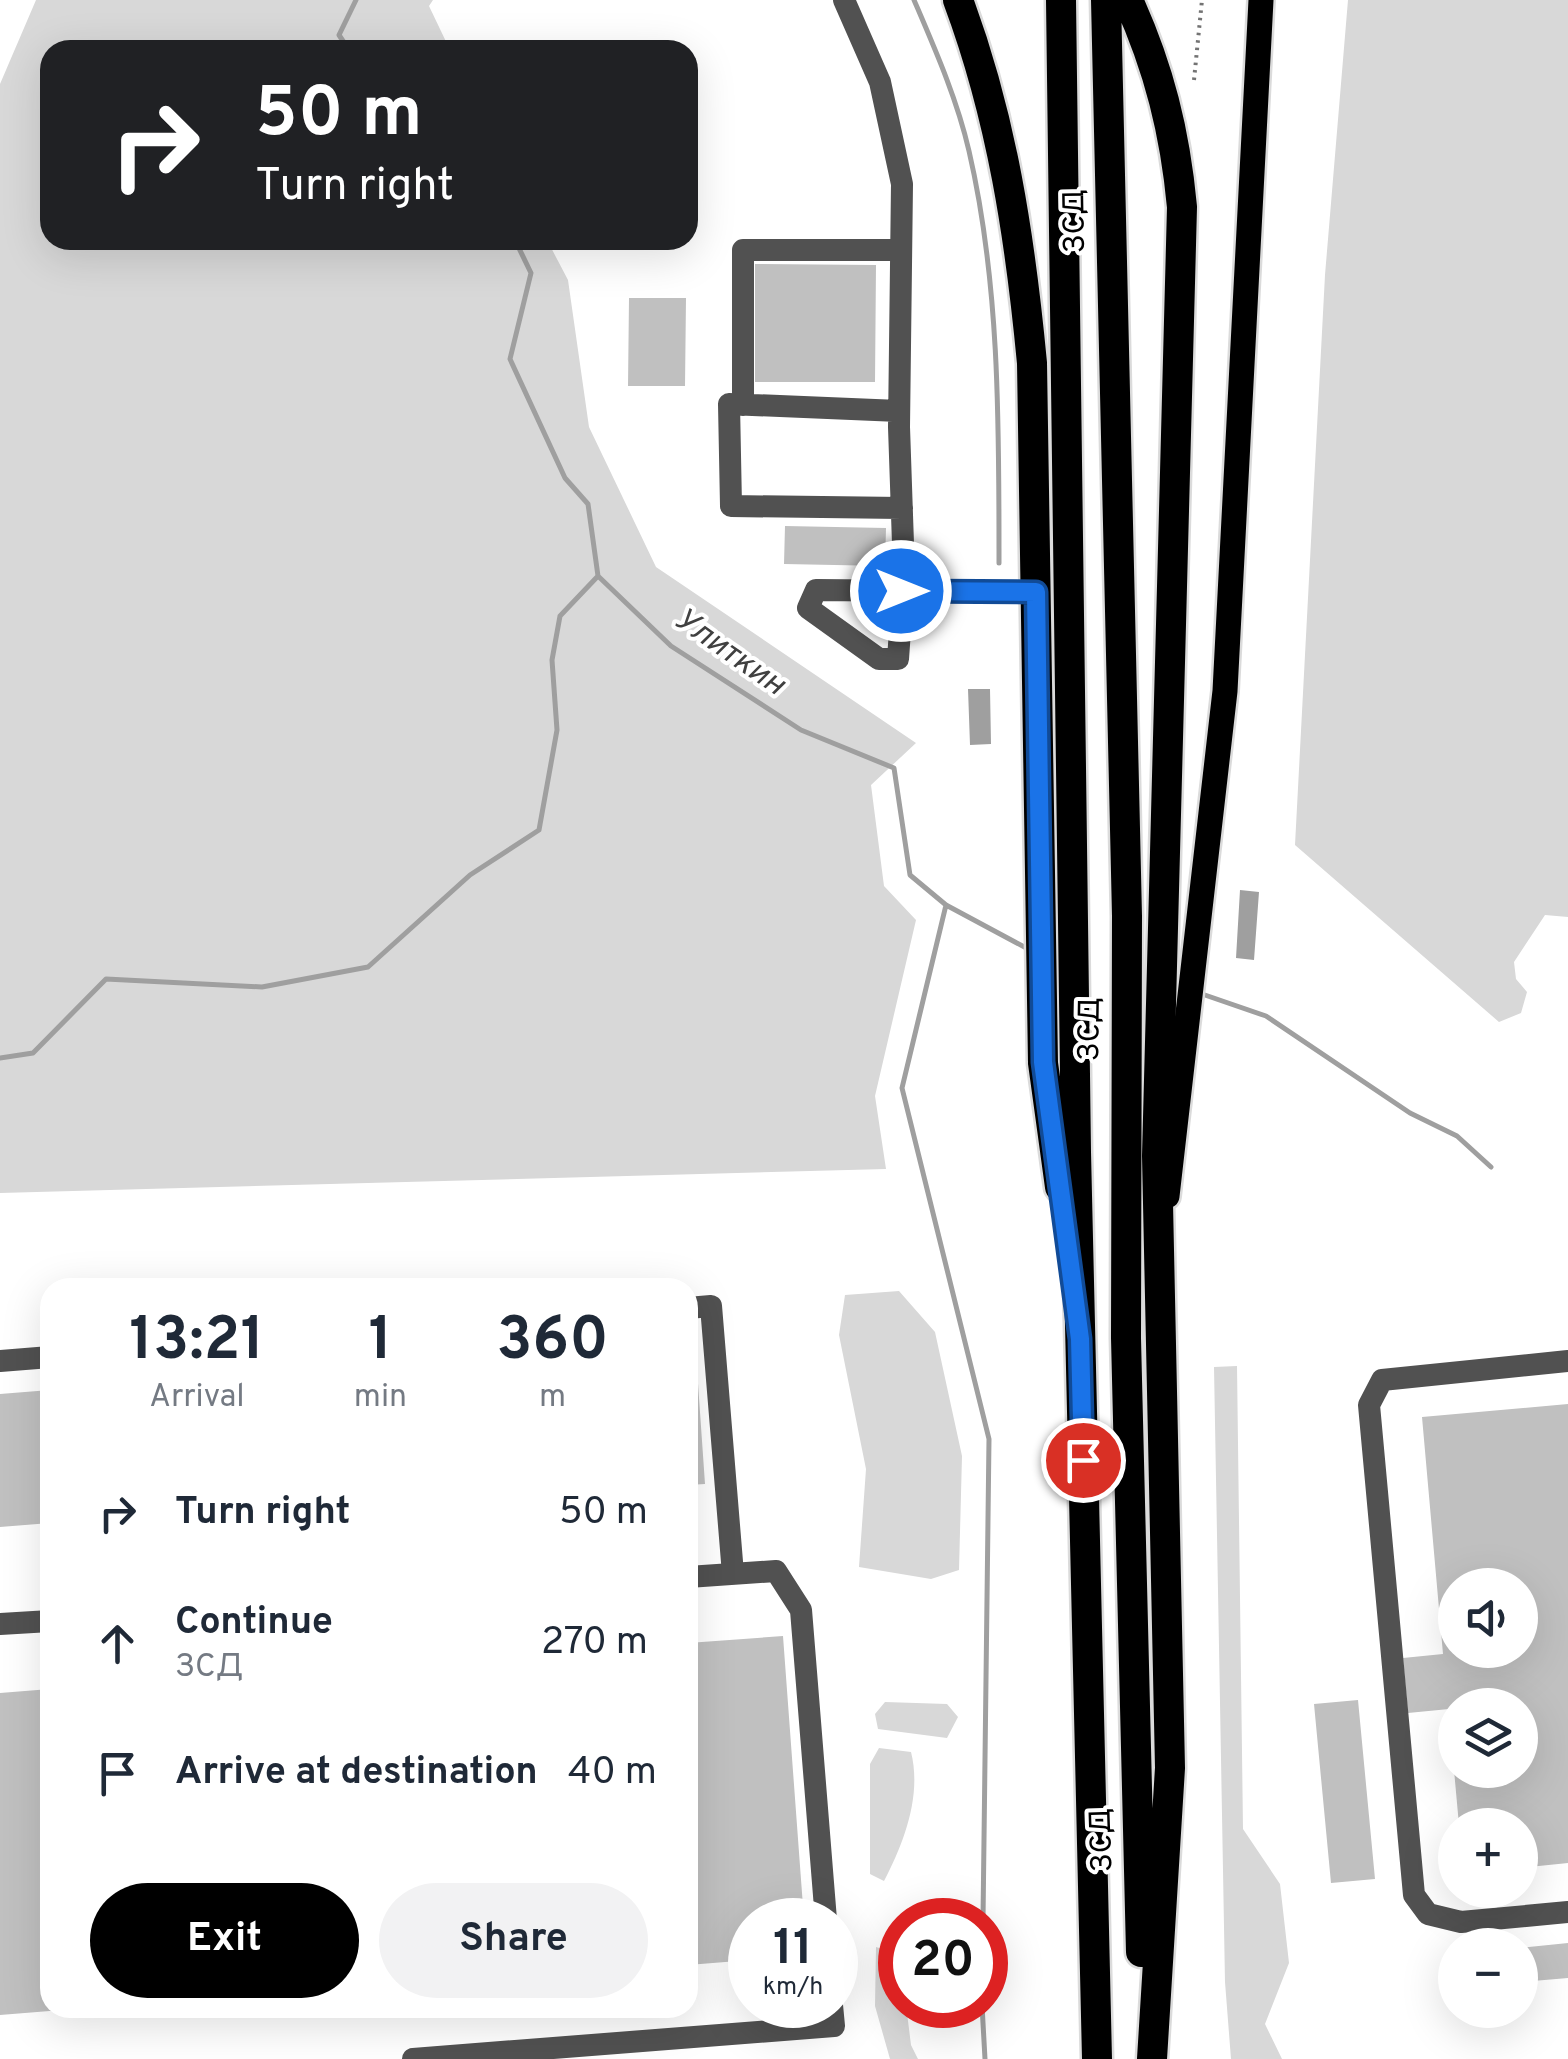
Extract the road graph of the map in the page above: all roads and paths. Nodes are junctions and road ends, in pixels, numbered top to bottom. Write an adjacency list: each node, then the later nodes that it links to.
1 (844, 0): 9 (lane)
2 (958, 0): 13 (highway)
3 (1061, 0): 16 (highway, ЗСД)
4 (1106, 0): 29 (highway, ЗСД)
5 (1128, 0): 14 (highway)
6 (1202, 0): 8 (path)
7 (1261, 0): 14 (main road)
8 (1194, 80)
9 (901, 250): 10 (lane); 11 (lane)
10 (743, 405): 11 (lane); 12 (lane)
11 (899, 411): 12 (lane)
12 (902, 508): 13 (lane)
13 (1036, 592): 16 (highway)
14 (1159, 1244): 30 (highway)
15 (698, 1307): 20 (lane)
16 (1080, 1339): 28 (highway, ЗСД)
17 (40, 1359): 18 (lane)
18 (0, 1361)
19 (1568, 1361): 25 (lane)
20 (733, 1574): 21 (lane); 24 (lane)
21 (698, 1576)
22 (40, 1622): 23 (lane)
23 (0, 1624)
24 (824, 1898)
25 (1568, 1912)
26 (808, 2028): 27 (lane)
27 (413, 2059)
28 (1098, 2059)
29 (1144, 2059)
30 (1152, 2059)

